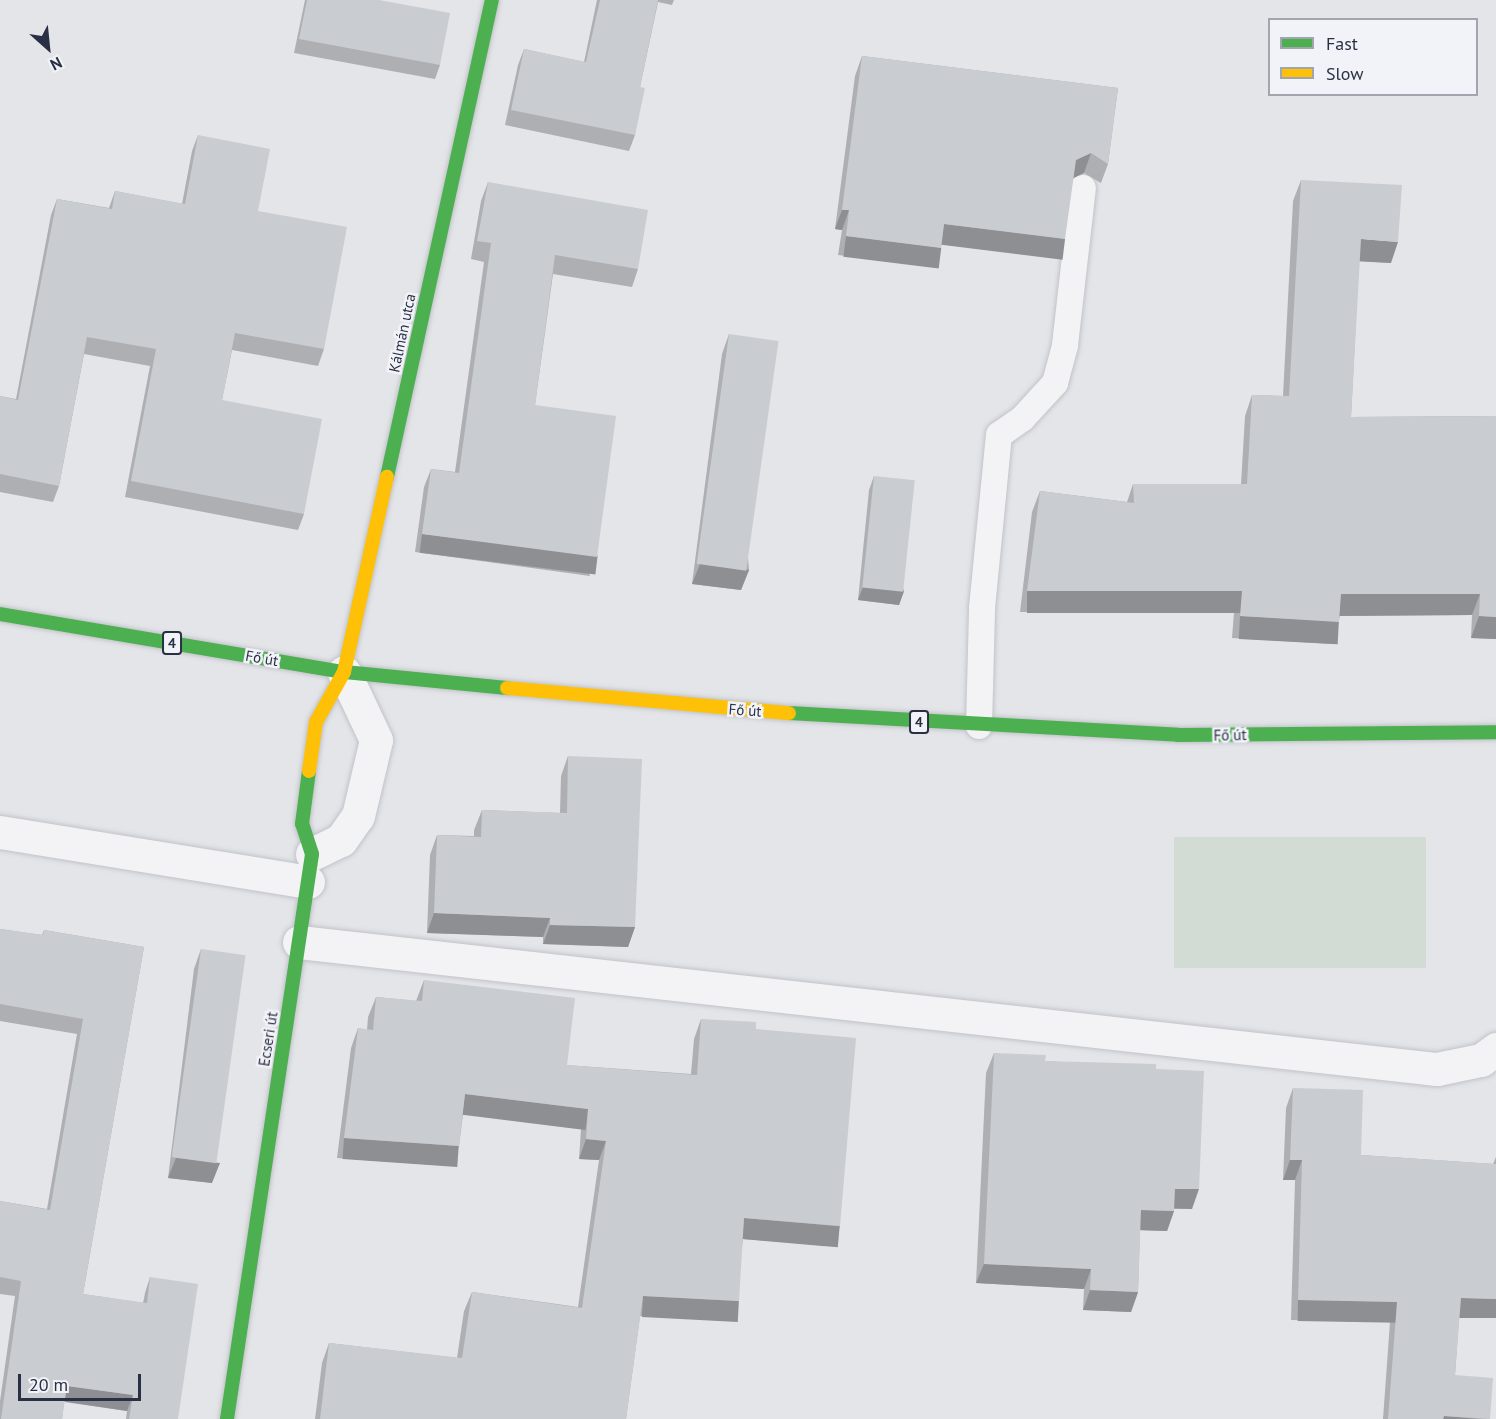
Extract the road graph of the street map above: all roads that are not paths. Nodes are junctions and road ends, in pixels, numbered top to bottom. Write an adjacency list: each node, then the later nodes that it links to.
1 (492, 0): 4 (main road, Kálmán utca)
2 (1083, 188): 5 (lane)
3 (0, 614): 4 (main road, Fő út / 4)
4 (344, 672): 5 (main road, Fő út / 4); 8 (main road, Ecseri út); 8 (street)
5 (979, 726): 6 (main road, Fő út / 4)
6 (1496, 732)
7 (0, 832): 8 (street)
8 (310, 868): 9 (main road, Ecseri út)
9 (299, 942): 10 (street); 11 (main road, Ecseri út)
10 (1496, 1049)
11 (227, 1419)

